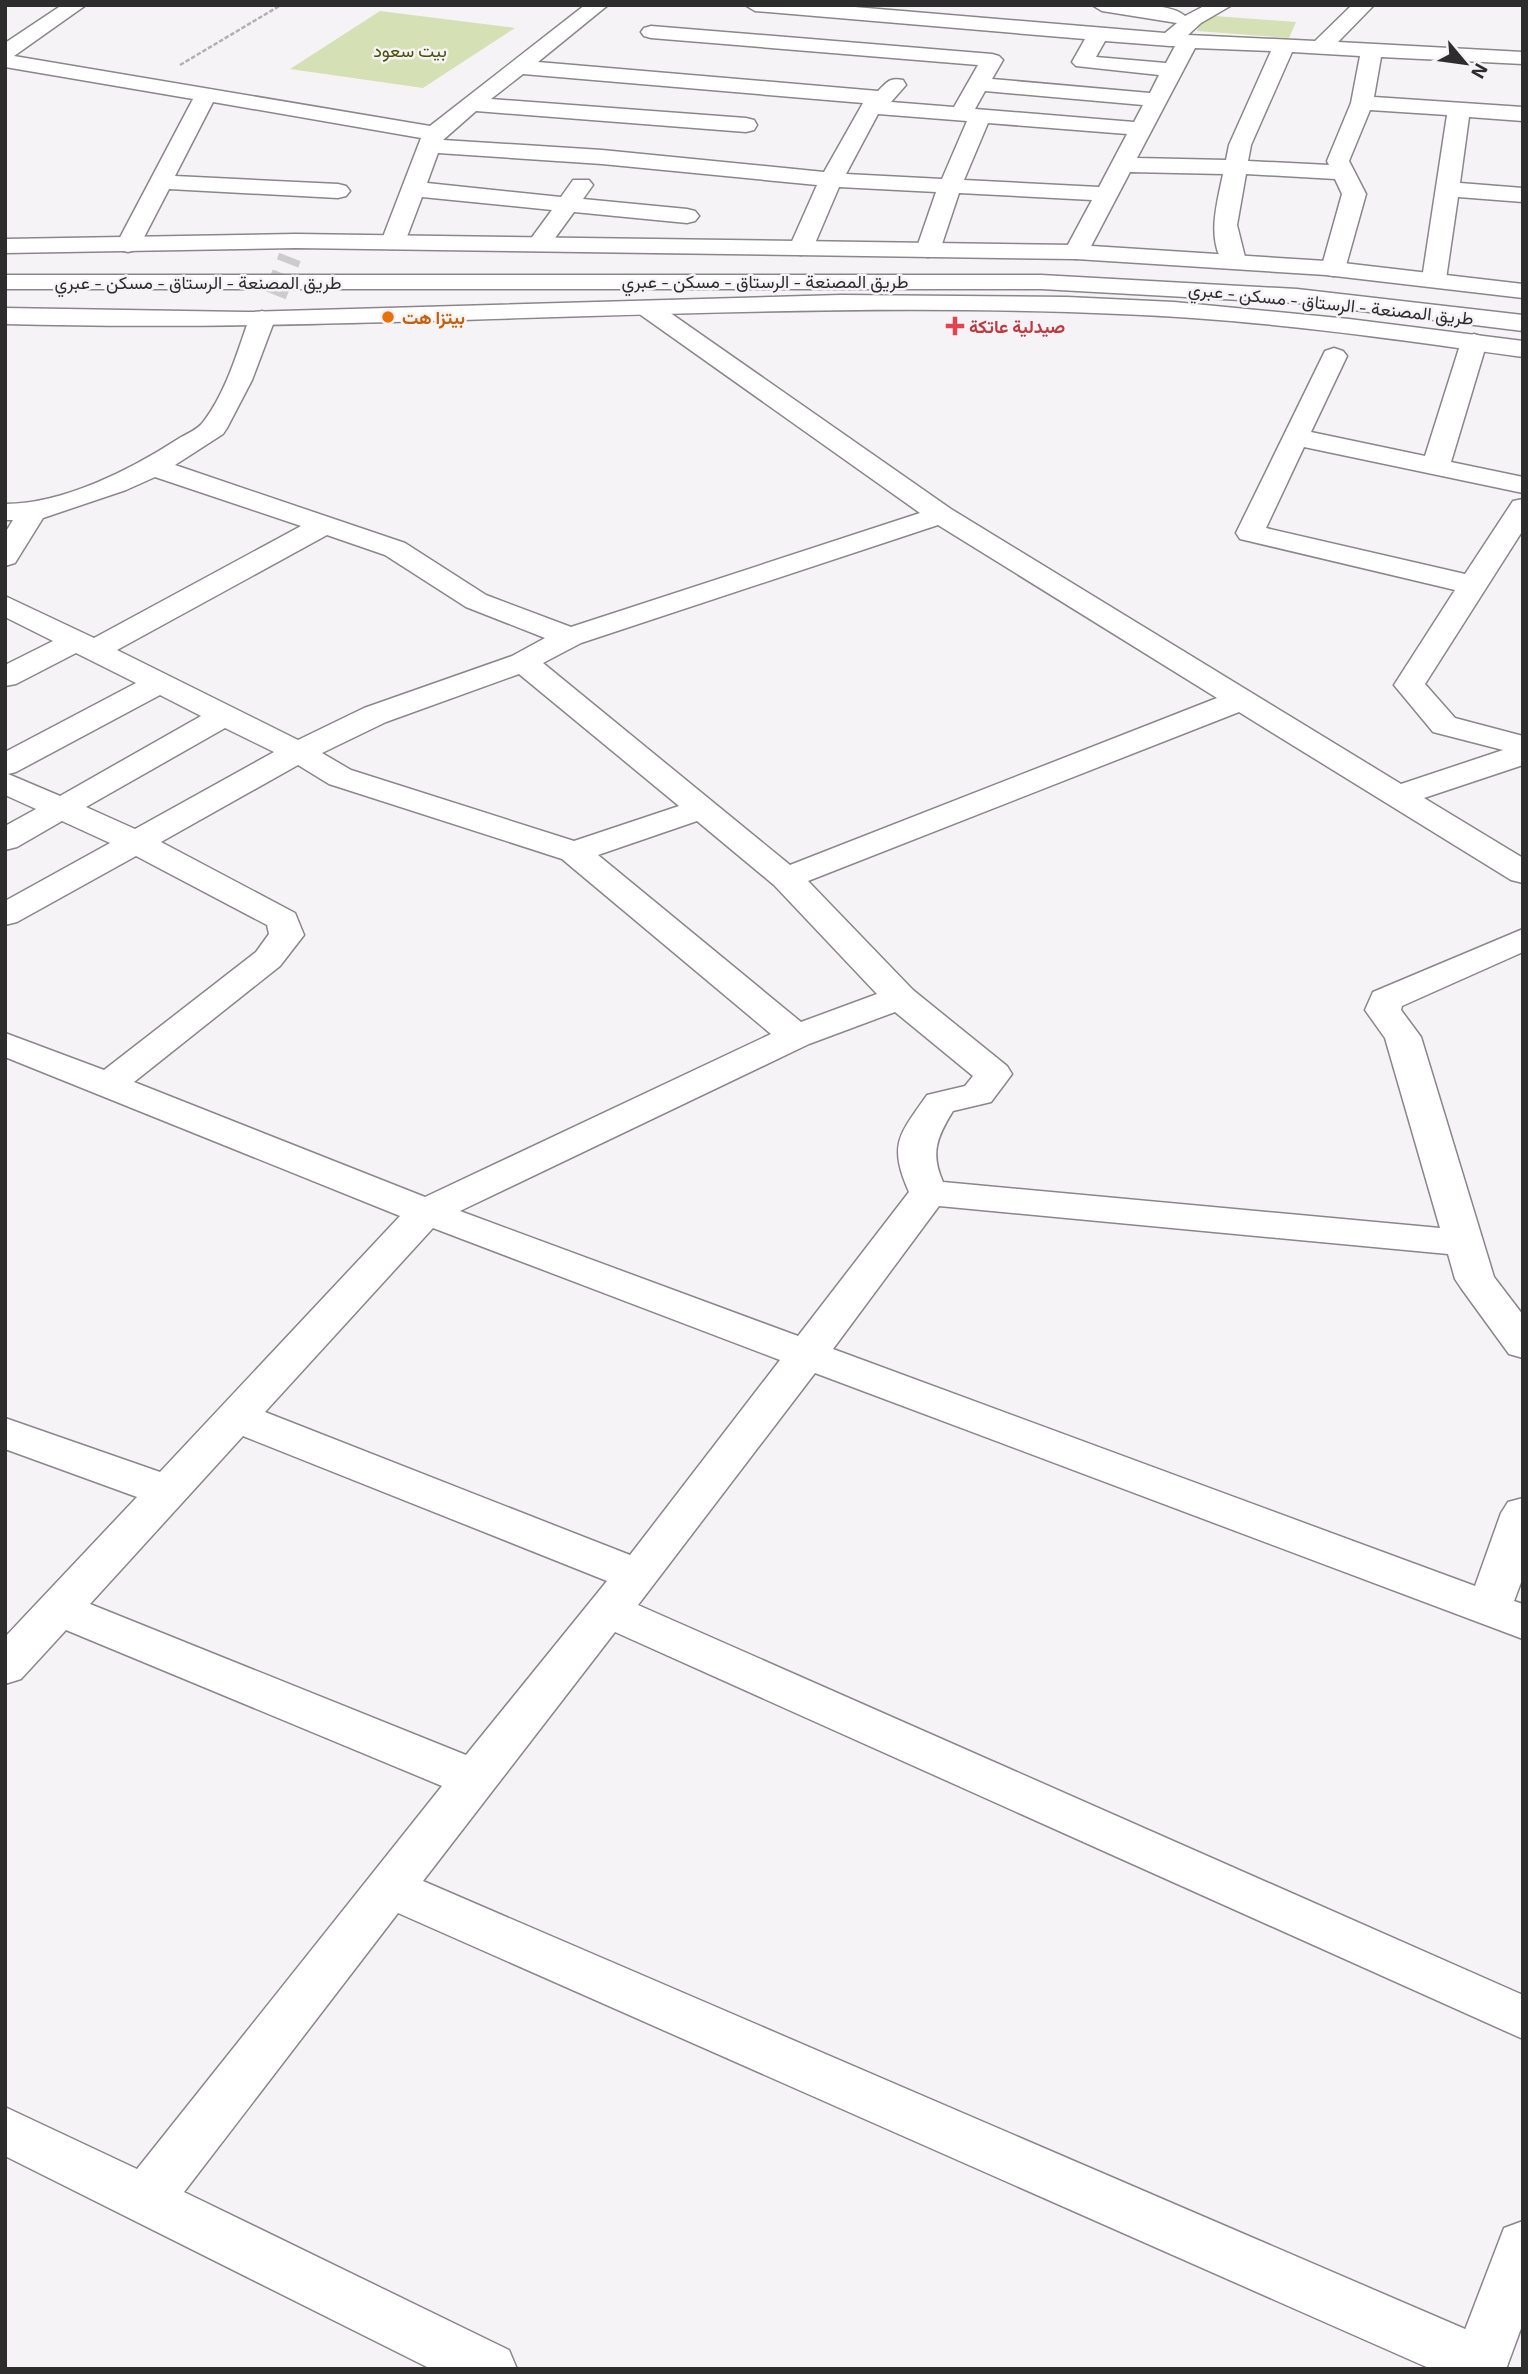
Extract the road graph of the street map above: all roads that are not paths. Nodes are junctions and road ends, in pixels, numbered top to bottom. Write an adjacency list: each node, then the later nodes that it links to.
1 (76, 5): 19 (main road)
2 (598, 5): 24 (main road)
3 (755, 5): 8 (main road)
4 (972, 5): 11 (main road)
5 (1102, 5): 13 (main road)
6 (1222, 5): 13 (main road)
7 (1364, 5): 17 (main road)
8 (814, 10): 9 (main road); 15 (main road)
9 (888, 11): 11 (main road)
10 (668, 14): 12 (main road)
11 (955, 22): 14 (main road); 20 (main road)
12 (651, 32): 15 (main road); 26 (main road)
13 (1184, 33): 14 (main road); 16 (main road); 25 (main road)
14 (1098, 34): 23 (main road)
15 (786, 44): 20 (main road); 29 (main road)
16 (1284, 46): 17 (main road); 45 (main road)
17 (1320, 48): 18 (main road)
18 (1371, 51): 21 (main road); 34 (main road)
19 (5, 53)
20 (917, 55): 28 (main road); 33 (main road)
21 (1523, 58)
22 (5, 61): 31 (main road)
23 (1083, 62): 25 (main road); 30 (main road)
24 (519, 67): 26 (main road); 35 (main road)
25 (1172, 70): 32 (main road)
26 (605, 74): 27 (main road)
27 (663, 78): 29 (main road); 39 (main road)
28 (976, 84): 30 (main road); 38 (main road)
29 (761, 86): 33 (main road); 40 (main road)
30 (1066, 92): 32 (main road)
31 (205, 97): 42 (main road); 49 (main road)
32 (1156, 100): 41 (main road)
33 (877, 103): 38 (main road); 48 (main road)
34 (1362, 103): 36 (main road); 47 (main road)
35 (471, 104): 39 (main road); 42 (main road)
36 (1459, 109): 37 (main road); 52 (main road)
37 (1523, 114)
38 (971, 115): 41 (main road); 50 (main road)
39 (632, 117): 40 (main road); 43 (main road)
40 (746, 125): 46 (main road)
41 (1142, 129): 44 (main road)
42 (431, 140): 43 (main road); 51 (main road)
43 (602, 158): 46 (main road); 56 (main road)
44 (1122, 165): 45 (main road); 54 (main road)
45 (1236, 167): 47 (main road); 66 (main road)
46 (716, 170): 48 (main road); 57 (main road)
47 (1342, 173): 68 (main road)
48 (831, 180): 50 (main road); 63 (main road)
49 (161, 182): 53 (main road); 60 (main road)
50 (950, 186): 54 (main road); 64 (main road)
51 (413, 189): 56 (main road); 58 (main road)
52 (1447, 189): 55 (main road); 69 (main road)
53 (338, 191)
54 (1107, 194): 65 (main road)
55 (1523, 195)
56 (568, 204): 57 (main road); 59 (main road)
57 (687, 216): 62 (main road)
58 (393, 242): 59 (main road); 60 (main road)
59 (539, 244): 62 (main road)
60 (128, 245): 61 (main road)
61 (5, 246)
62 (667, 246): 63 (main road)
63 (801, 248): 64 (main road)
64 (928, 250): 65 (main road)
65 (1076, 253): 66 (main road)
66 (1234, 261): 68 (main road)
67 (5, 269): 74 (main road, طريق المصنعة - الرستاق - مسكن - عبري)
68 (1333, 269): 69 (main road)
69 (1434, 279): 71 (main road)
70 (5, 282): 77 (main road, طريق المصنعة - الرستاق - مسكن - عبري)
71 (1523, 291)
72 (275, 295): 76 (main road)
73 (647, 308): 76 (main road); 78 (main road); 87 (main road)
74 (1523, 309)
75 (5, 316): 76 (main road)
76 (262, 319): 83 (main road)
77 (1523, 323)
78 (1474, 342): 79 (main road); 82 (main road)
79 (1523, 349)
80 (1334, 356): 81 (main road)
81 (1295, 437): 82 (main road); 90 (main road)
82 (1436, 466): 84 (main road)
83 (153, 467): 86 (main road); 88 (main road)
84 (1523, 485)
85 (1523, 507): 90 (main road)
86 (19, 512): 89 (main road)
87 (941, 515): 92 (main road); 97 (main road)
88 (325, 525): 92 (main road); 93 (main road)
89 (5, 557)
90 (1473, 585): 99 (main road)
91 (5, 605): 93 (main road)
92 (570, 636): 94 (main road)
93 (87, 644): 95 (main road); 96 (main road)
94 (523, 662): 100 (main road); 106 (main road)
95 (5, 677)
96 (160, 682): 98 (main road); 102 (main road)
97 (1243, 699): 104 (main road); 111 (main road)
98 (225, 715): 100 (main road); 105 (main road)
99 (1523, 746)
100 (298, 752): 108 (main road); 109 (main road)
101 (1523, 754): 104 (main road)
102 (5, 765)
103 (5, 783): 105 (main road)
104 (1397, 796): 110 (main road)
105 (61, 808): 107 (main road); 108 (main road)
106 (702, 809): 109 (main road); 111 (main road)
107 (5, 840)
108 (136, 842): 112 (main road); 117 (main road)
109 (574, 852): 115 (main road)
110 (1523, 873)
111 (786, 878): 114 (main road)
112 (5, 915)
113 (1523, 939): 120 (main road)
114 (900, 998): 115 (main road); 118 (main road)
115 (796, 1036): 119 (main road)
116 (5, 1044): 117 (main road)
117 (108, 1085): 119 (main road)
118 (929, 1193): 120 (main road); 122 (main road)
119 (426, 1212): 122 (main road); 123 (main road)
120 (1464, 1242): 121 (main road)
121 (1523, 1344)
122 (808, 1355): 127 (main road); 129 (main road)
123 (238, 1418): 125 (main road); 127 (main road)
124 (5, 1433): 125 (main road)
125 (167, 1491): 128 (main road)
126 (1523, 1513): 129 (main road)
127 (623, 1593): 131 (main road); 133 (main road)
128 (59, 1609): 130 (main road); 131 (main road)
129 (1506, 1616)
130 (5, 1667)
131 (475, 1779): 132 (main road)
132 (390, 1888): 135 (main road); 137 (main road)
133 (1523, 2018)
134 (5, 2130): 135 (main road)
135 (146, 2199): 138 (main road)
136 (1523, 2245): 137 (main road)
137 (1479, 2366)
138 (489, 2369)

